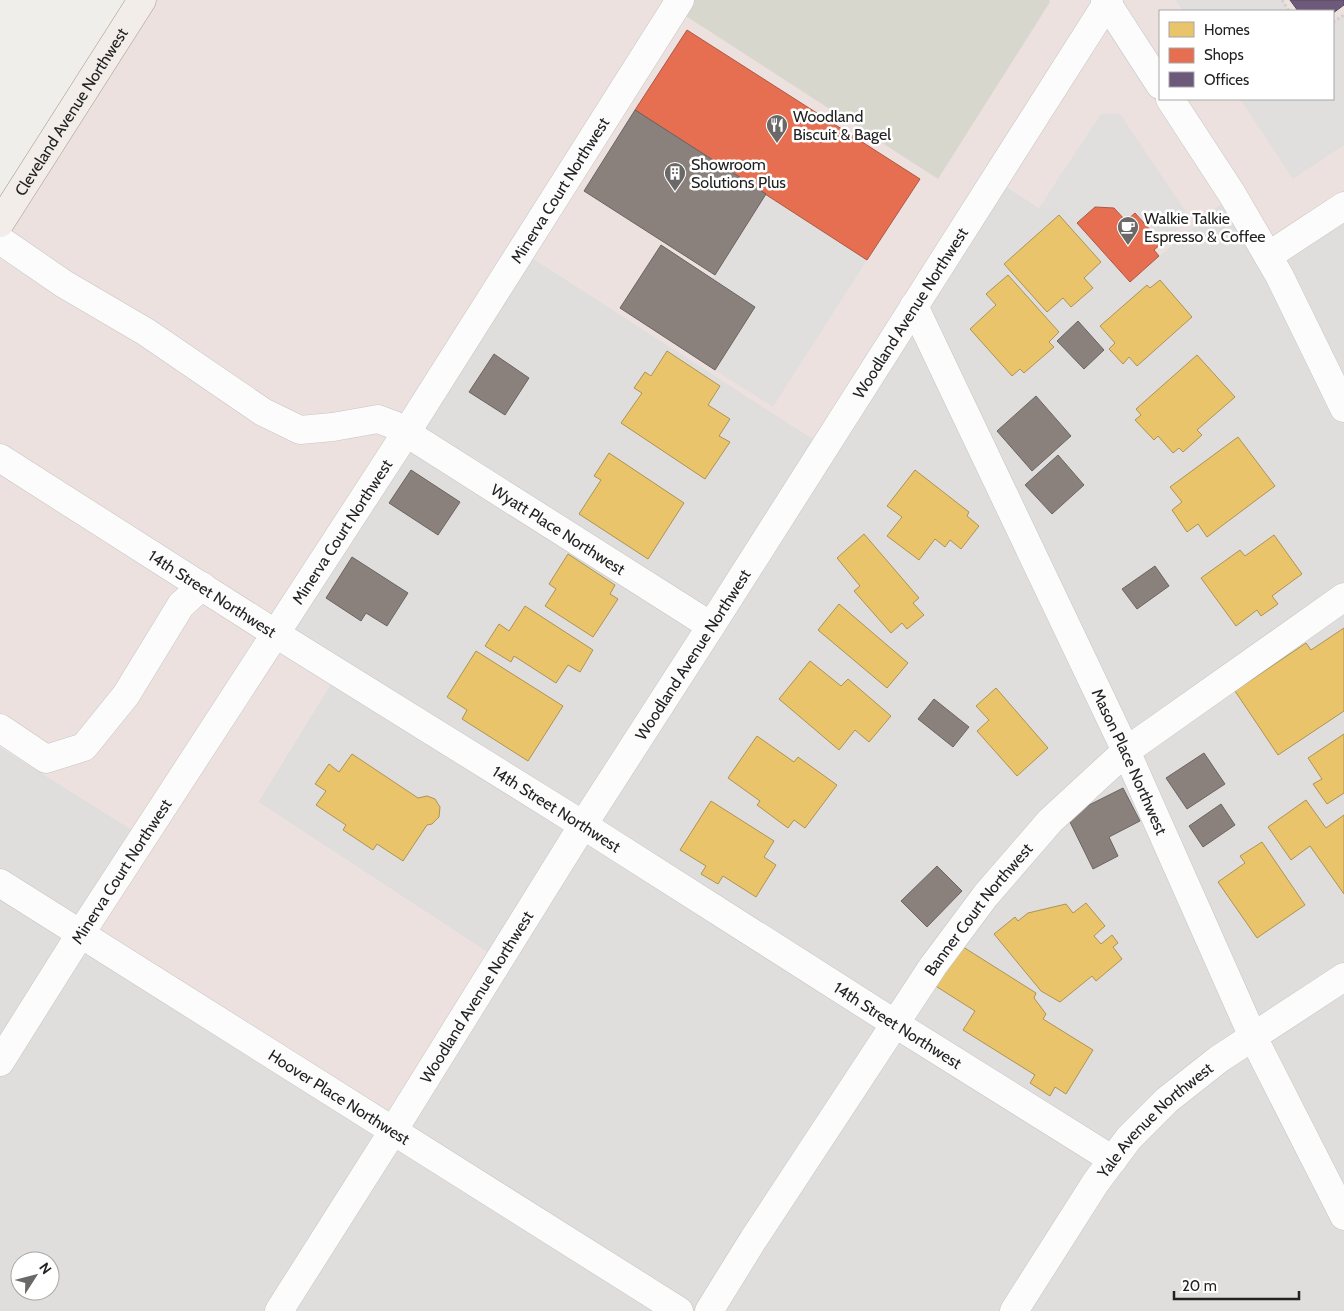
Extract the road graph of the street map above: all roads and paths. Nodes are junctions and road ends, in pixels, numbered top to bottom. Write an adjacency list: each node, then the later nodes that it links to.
1 (142, 0): 7 (main road, Cleveland Avenue Northwest)
2 (1107, 1): 4 (street); 10 (street, Woodland Avenue Northwest)
3 (672, 3): 12 (street, Minerva Court Northwest)
4 (1159, 83)
5 (1171, 100): 9 (street)
6 (1344, 206): 9 (street)
7 (0, 223)
8 (0, 240): 12 (street, Wyatt Place Northwest)
9 (1268, 256): 11 (street)
10 (914, 306): 16 (street, Woodland Avenue Northwest); 19 (street, Mason Place Northwest)
11 (1344, 408)
12 (406, 433): 16 (street, Wyatt Place Northwest); 17 (street, Minerva Court Northwest)
13 (0, 458): 14 (street, 14th Street Northwest)
14 (202, 586): 17 (street, 14th Street Northwest); 18 (street)
15 (1344, 597): 19 (street, Banner Court Northwest)
16 (712, 626): 20 (street, Woodland Avenue Northwest)
17 (276, 634): 20 (street, 14th Street Northwest); 22 (street, Minerva Court Northwest)
18 (0, 728)
19 (1126, 751): 24 (street, Banner Court Northwest); 25 (street, Mason Place Northwest)
20 (583, 825): 24 (street, 14th Street Northwest); 27 (street, Woodland Avenue Northwest)
21 (0, 882): 22 (street, Hoover Place Northwest)
22 (81, 933): 26 (street, Minerva Court Northwest); 27 (street, Hoover Place Northwest)
23 (1344, 977): 25 (street, Yale Avenue Northwest)
24 (894, 1024): 28 (street, 14th Street Northwest); 32 (street, Banner Court Northwest)
25 (1253, 1037): 28 (street, Yale Avenue Northwest); 29 (street, Mason Place Northwest)
26 (0, 1062)
27 (393, 1131): 30 (street, Woodland Avenue Northwest); 31 (street, Hoover Place Northwest)
28 (1113, 1160): 33 (street, Yale Avenue Northwest)
29 (1344, 1216)
30 (278, 1311)
31 (679, 1311)
32 (709, 1311)
33 (1014, 1311)

